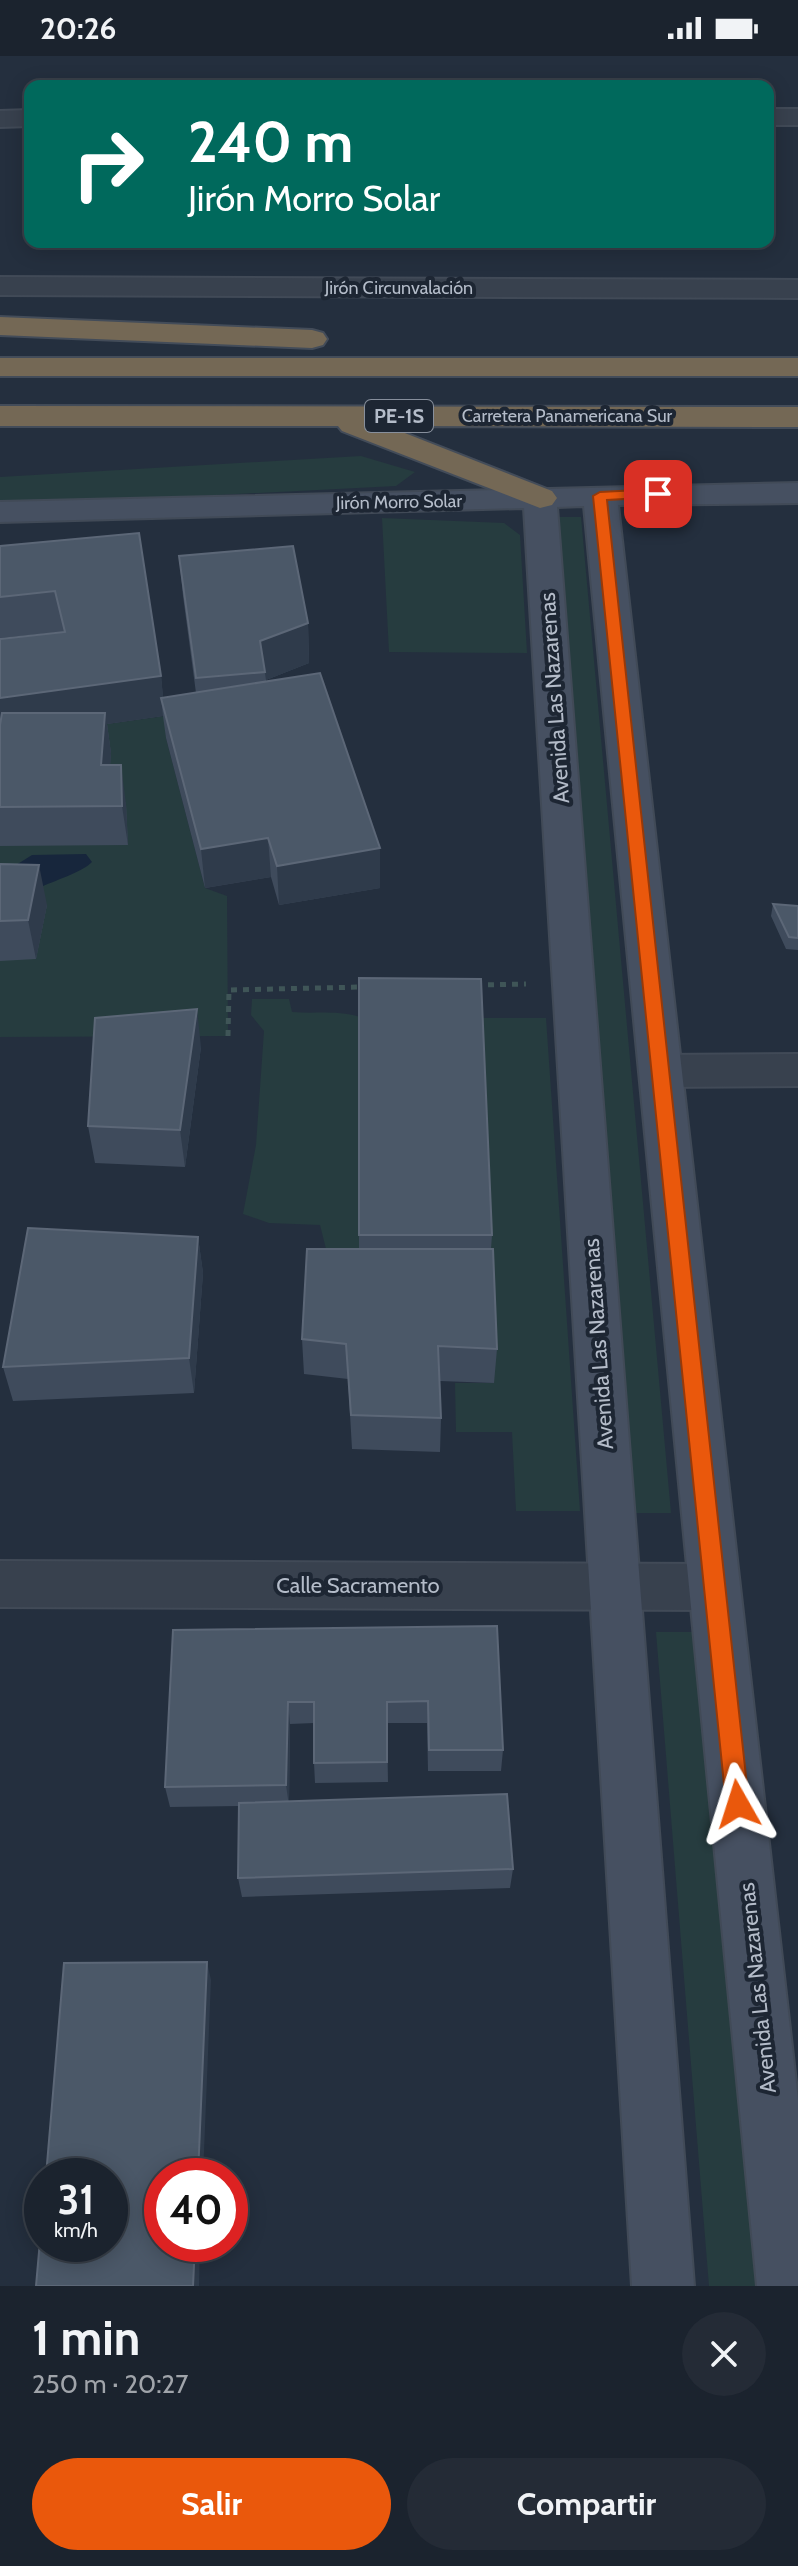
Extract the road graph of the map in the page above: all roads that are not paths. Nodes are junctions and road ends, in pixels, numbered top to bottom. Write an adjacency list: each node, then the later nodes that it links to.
1 (774, 117): 2 (street)
2 (798, 117)
3 (24, 118): 4 (street)
4 (0, 119)
5 (0, 286): 6 (street, Jirón Circunvalación)
6 (798, 289)
7 (0, 326): 9 (highway)
8 (0, 367): 9 (highway, PE-1S)
9 (790, 367)
10 (0, 416): 11 (highway, Carretera Panamericana Sur / PE-1S)
11 (253, 416): 12 (highway, Carretera Panamericana Sur / PE-1S); 14 (highway)
12 (332, 416): 13 (highway, Carretera Panamericana Sur / PE-1S); 17 (highway)
13 (798, 417)
14 (0, 447)
15 (798, 493): 16 (street, Jirón Morro Solar)
16 (600, 496): 17 (street, Jirón Morro Solar); 20 (street, Avenida Las Nazarenas)
17 (540, 498): 18 (street, Jirón Morro Solar); 22 (street, Avenida Las Nazarenas)
18 (0, 512)
19 (798, 1070): 20 (street)
20 (660, 1071): 23 (street, Avenida Las Nazarenas)
21 (0, 1584): 22 (street, Calle Sacramento)
22 (615, 1587): 23 (street, Calle Sacramento); 24 (street, Avenida Las Nazarenas)
23 (715, 1587): 25 (street, Avenida Las Nazarenas)
24 (663, 2286)
25 (788, 2286)

